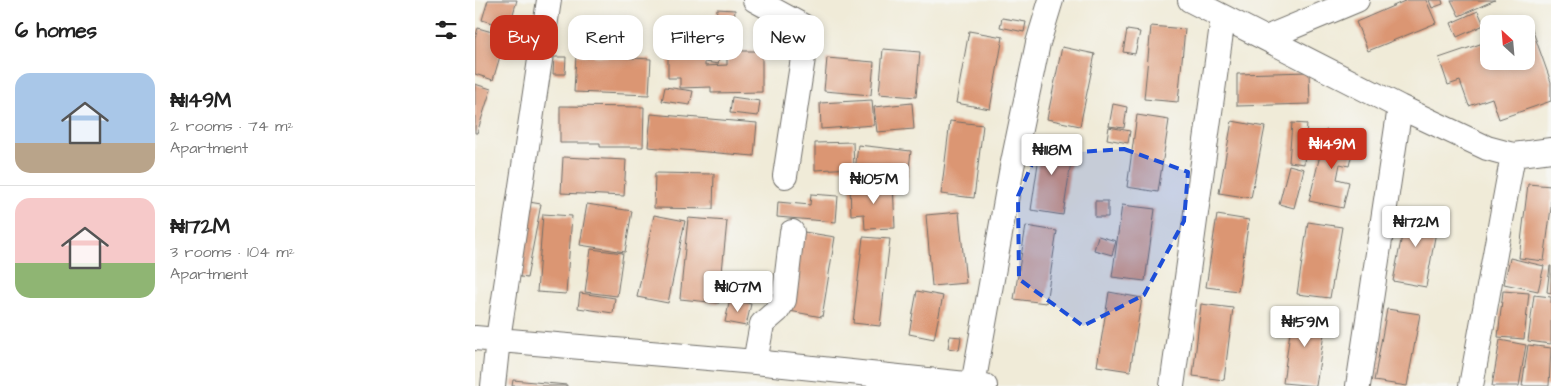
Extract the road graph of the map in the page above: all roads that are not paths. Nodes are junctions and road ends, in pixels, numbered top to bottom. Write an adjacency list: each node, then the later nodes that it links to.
1 (549, 0): 13 (street)
2 (755, 0): 11 (street)
3 (1051, 0): 15 (street)
4 (1190, 0): 6 (street)
5 (1357, 0): 7 (street)
6 (1223, 18): 7 (street); 17 (street)
7 (1266, 38): 8 (street)
8 (1400, 107): 10 (street); 18 (street)
9 (1551, 150): 10 (street)
10 (1513, 155): 19 (street)
11 (785, 176)
12 (792, 232): 14 (street)
13 (486, 338): 14 (street); 16 (street)
14 (755, 362): 15 (street)
15 (979, 385)
16 (493, 386)
17 (1172, 386)
18 (1358, 386)
19 (1471, 386)

